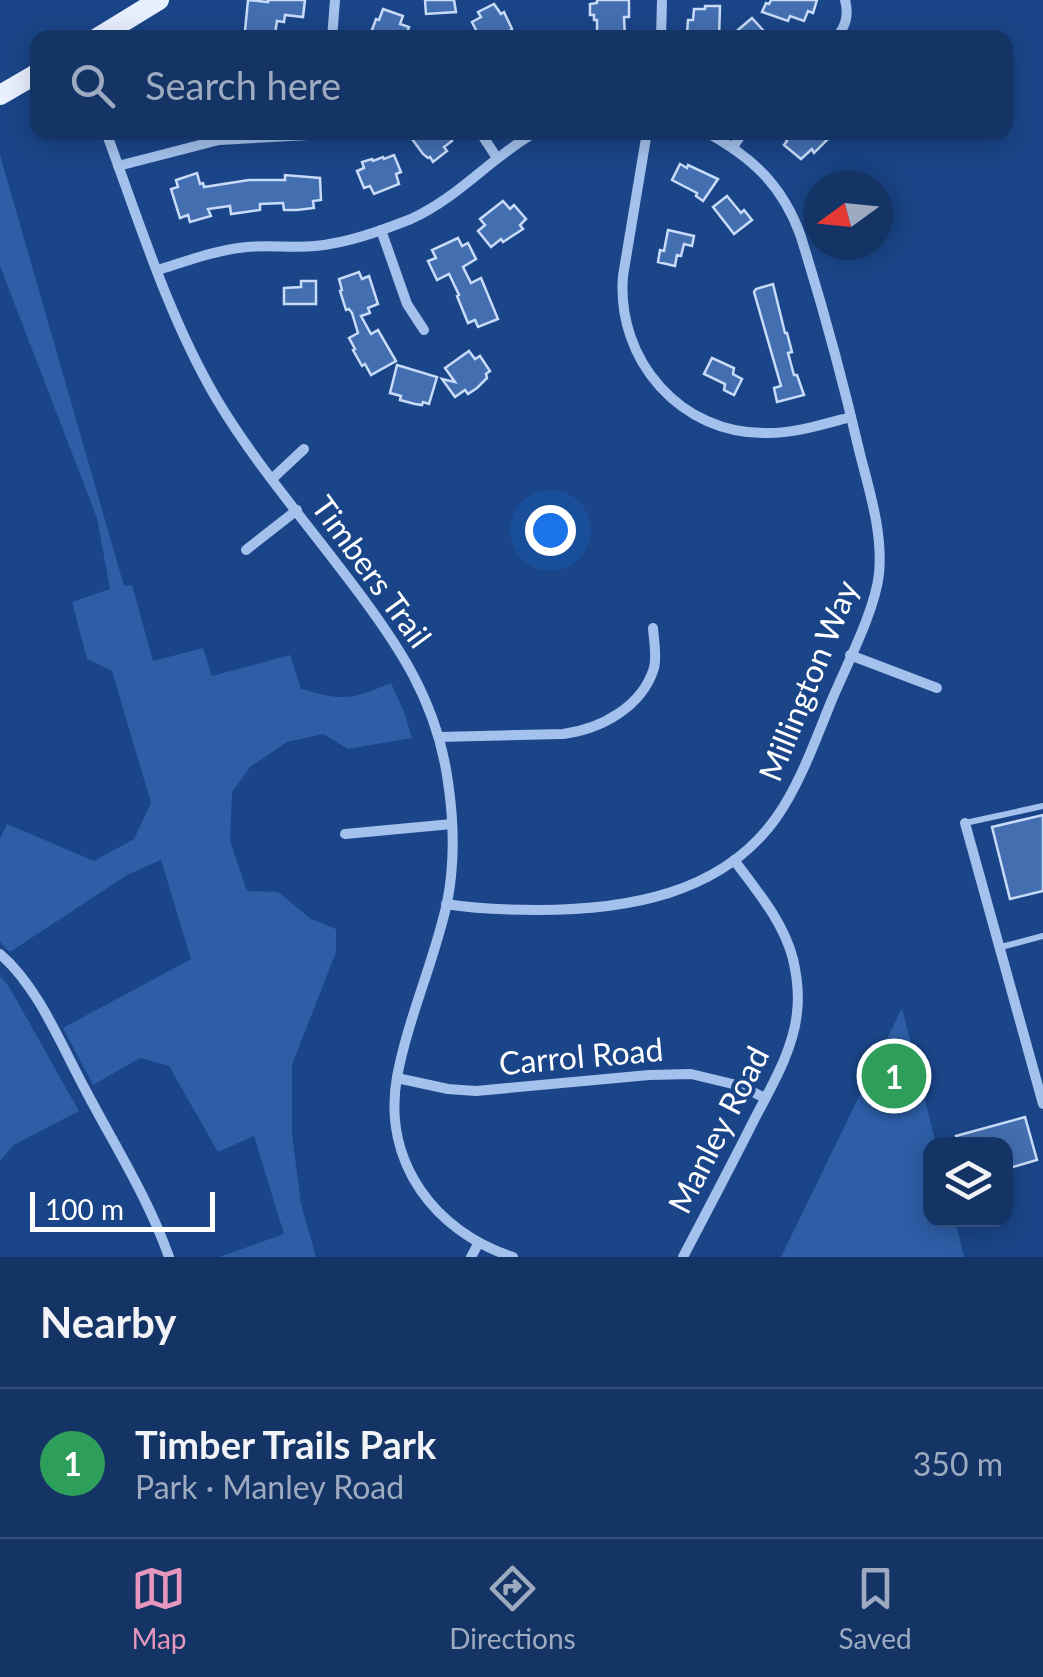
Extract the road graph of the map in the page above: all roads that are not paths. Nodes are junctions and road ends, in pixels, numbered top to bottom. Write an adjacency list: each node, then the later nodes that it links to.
1 (159, 0): 5 (main road)
2 (335, 0): 6 (street)
3 (662, 0): 7 (street)
4 (846, 0): 8 (street)
5 (110, 30)
6 (333, 30)
7 (661, 30)
8 (841, 30)
9 (30, 78): 10 (main road)
10 (0, 95)
11 (109, 140): 20 (street, Timbers Trail)
12 (219, 140): 20 (street)
13 (485, 140): 19 (street)
14 (522, 140): 19 (street)
15 (646, 140): 24 (street)
16 (721, 140): 18 (street, Millington Way)
17 (739, 140): 18 (street)
18 (734, 147): 24 (street, Millington Way)
19 (497, 158): 21 (street)
20 (118, 166): 22 (street, Timbers Trail)
21 (381, 230): 22 (street); 23 (street)
22 (158, 270): 26 (street, Timbers Trail)
23 (424, 330)
24 (852, 417): 30 (street, Millington Way)
25 (304, 449): 26 (street)
26 (272, 478): 27 (street, Timbers Trail)
27 (297, 510): 28 (street); 32 (street, Timbers Trail)
28 (246, 550)
29 (653, 628): 32 (street)
30 (850, 655): 31 (street); 37 (street, Millington Way)
31 (936, 688)
32 (439, 737): 35 (street, Timbers Trail)
33 (1043, 806): 34 (lane)
34 (965, 822): 40 (street)
35 (452, 824): 36 (street); 38 (street, Timbers Trail)
36 (345, 834)
37 (734, 860): 38 (street, Millington Way); 44 (street, Manley Road)
38 (446, 904): 42 (street, Timbers Trail)
39 (1043, 936): 40 (lane)
40 (1000, 947): 43 (street)
41 (0, 954): 46 (street)
42 (398, 1078): 44 (street, Carrol Road); 45 (street, Timbers Trail)
43 (1042, 1097)
44 (765, 1098): 49 (street, Manley Road)
45 (478, 1244): 47 (street); 48 (street, Timbers Trail)
46 (169, 1257)
47 (471, 1257)
48 (513, 1257)
49 (682, 1257)

